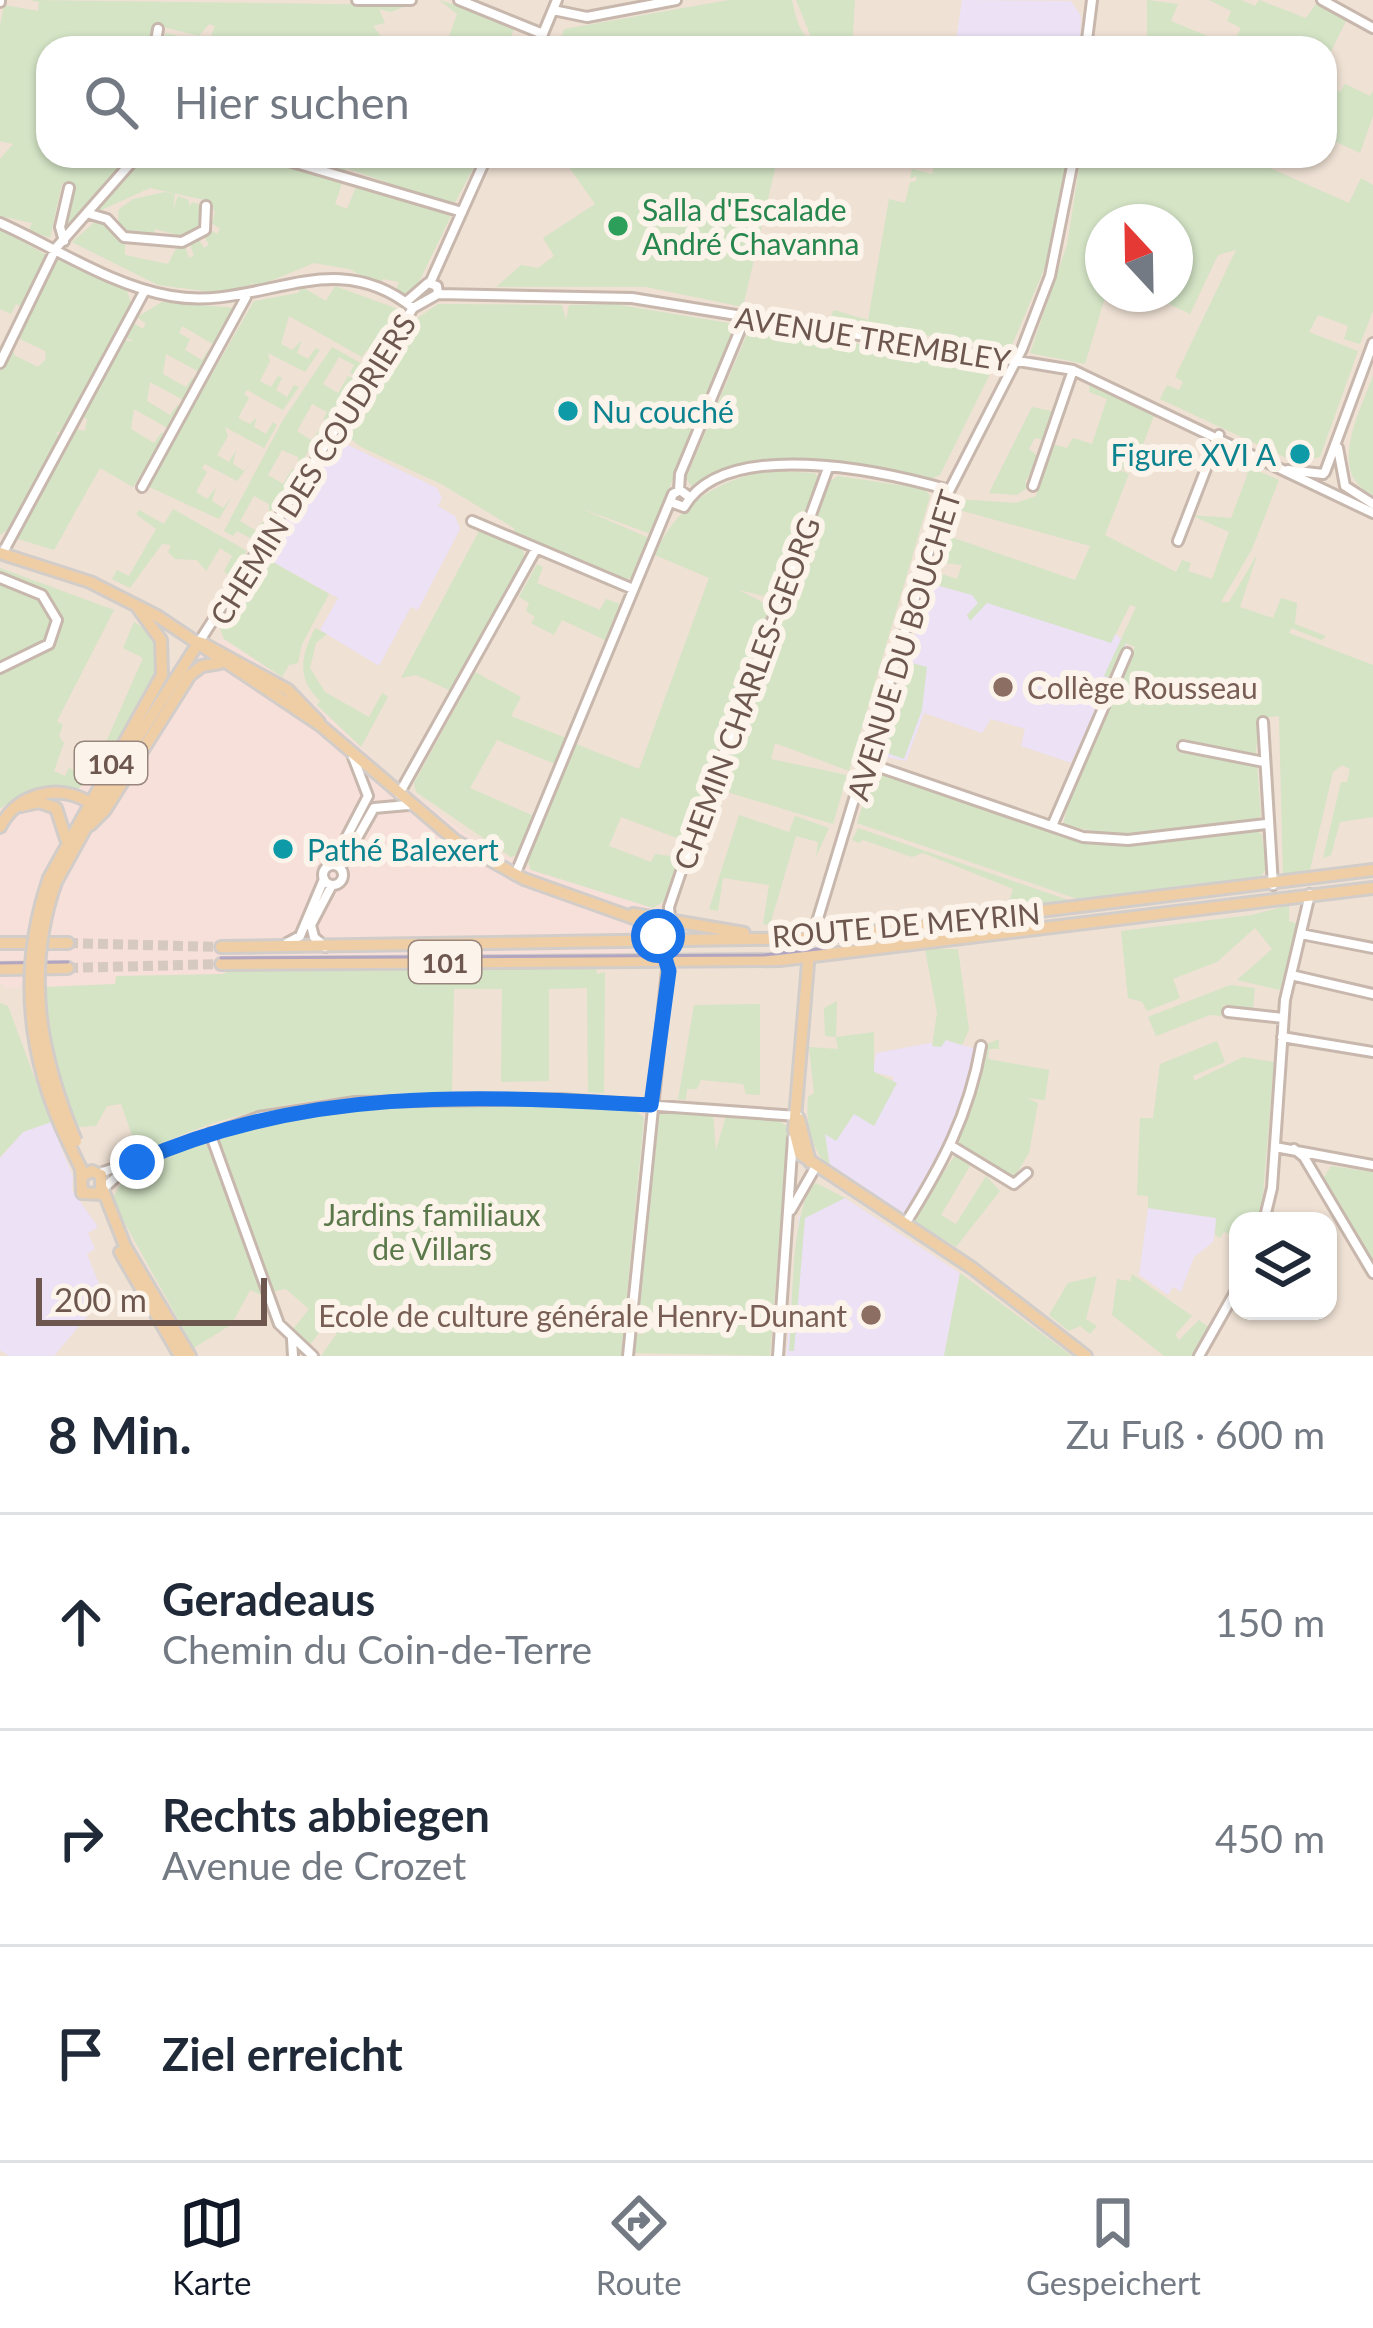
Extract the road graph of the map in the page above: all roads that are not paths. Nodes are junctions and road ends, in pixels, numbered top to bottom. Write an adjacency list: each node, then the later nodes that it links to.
1 (357, 0): 2 (street)
2 (411, 0)
3 (459, 0): 10 (street)
4 (676, 0): 7 (street)
5 (1092, 0): 12 (street)
6 (1322, 0): 8 (street)
7 (555, 5): 10 (street)
8 (1373, 28)
9 (158, 29): 11 (street)
10 (543, 34)
11 (157, 36)
12 (1088, 36)
13 (127, 168): 20 (street)
14 (313, 168): 19 (street)
15 (482, 168): 19 (street, CHEMIN DES COUDRIERS)
16 (1072, 168): 31 (street, AVENUE DU BOUCHET)
17 (69, 188): 22 (street)
18 (206, 206): 20 (street)
19 (462, 212): 23 (street, CHEMIN DES COUDRIERS)
20 (90, 214): 22 (street)
21 (0, 223): 22 (street)
22 (60, 244): 24 (street); 32 (street)
23 (430, 283): 25 (street); 26 (street, CHEMIN DES COUDRIERS)
24 (145, 290): 27 (street); 50 (street)
25 (438, 294): 26 (street); 29 (street, AVENUE TREMBLEY)
26 (425, 296): 28 (street)
27 (247, 297): 28 (street); 40 (street)
28 (410, 305): 54 (street, CHEMIN DES COUDRIERS)
29 (745, 318): 31 (street, AVENUE TREMBLEY); 43 (street)
30 (1373, 343): 35 (street)
31 (1016, 361): 33 (street, AVENUE TREMBLEY); 42 (street, AVENUE DU BOUCHET)
32 (0, 363)
33 (1073, 370): 34 (street, AVENUE TREMBLEY); 39 (street)
34 (1220, 435): 38 (street, AVENUE TREMBLEY); 48 (street)
35 (1338, 446): 37 (street); 38 (street)
36 (828, 468): 42 (street); 43 (street); 79 (street, CHEMIN CHARLES-GEORG)
37 (1340, 476): 38 (street, AVENUE TREMBLEY); 41 (street)
38 (1324, 477): 41 (street)
39 (1033, 486)
40 (142, 487)
41 (1340, 489): 45 (street); 46 (street)
42 (950, 490): 63 (street, AVENUE DU BOUCHET)
43 (683, 493): 44 (street); 44 (street)
44 (673, 503): 52 (street)
45 (1373, 504)
46 (1373, 513)
47 (472, 521): 49 (street)
48 (1178, 541)
49 (536, 549): 52 (street); 65 (street)
50 (1, 554): 53 (main road)
51 (0, 578): 57 (street)
52 (632, 590): 73 (street)
53 (131, 602): 54 (main road); 64 (main road, 104)
54 (199, 642): 56 (main road); 59 (main road); 70 (main road, 104)
55 (1127, 653): 68 (street)
56 (225, 663): 59 (main road); 70 (main road, 104)
57 (0, 668)
58 (1263, 722): 62 (street)
59 (320, 725): 61 (main road)
60 (1184, 746): 62 (street)
61 (352, 755): 65 (main road); 71 (street)
62 (1265, 762): 67 (street)
63 (867, 763): 68 (street); 82 (street, AVENUE DU BOUCHET)
64 (88, 800): 66 (main road); 70 (main road, 104)
65 (403, 801): 71 (street); 73 (main road)
66 (8, 814): 69 (main road); 70 (main road)
67 (1266, 824): 68 (street); 75 (street)
68 (1052, 826)
69 (0, 827)
70 (74, 838): 115 (main road, 104, bridge)
71 (336, 866): 74 (street); 74 (street)
72 (1373, 870): 75 (main road, ROUTE DE MEYRIN / 101)
73 (515, 875): 78 (main road)
74 (328, 882): 87 (street); 88 (street)
75 (1273, 883): 82 (main road, ROUTE DE MEYRIN / 101)
76 (1373, 888): 77 (main road, ROUTE DE MEYRIN / 101)
77 (1311, 893): 80 (street); 90 (main road, ROUTE DE MEYRIN / 101)
78 (623, 913): 79 (main road); 85 (main road)
79 (670, 918): 81 (main road)
80 (1301, 934): 89 (street); 95 (street)
81 (759, 937): 82 (main road, ROUTE DE MEYRIN / 101); 85 (main road, ROUTE DE MEYRIN / 101)
82 (812, 938): 90 (main road)
83 (0, 943): 84 (main road)
84 (68, 943)
85 (662, 943): 88 (main road, ROUTE DE MEYRIN / 101); 91 (main road)
86 (221, 946): 87 (main road, ROUTE DE MEYRIN / 101)
87 (280, 946): 88 (main road, ROUTE DE MEYRIN / 101)
88 (326, 948)
89 (1373, 948)
90 (808, 956): 91 (main road, ROUTE DE MEYRIN / 101); 103 (main road)
91 (668, 960): 92 (main road, ROUTE DE MEYRIN / 101); 102 (street)
92 (221, 964)
93 (68, 968): 94 (main road)
94 (1, 971)
95 (1291, 975): 96 (street); 98 (street)
96 (1373, 994)
97 (1228, 1012): 98 (street)
98 (1283, 1018): 99 (street)
99 (1282, 1037): 101 (street); 106 (street)
100 (981, 1046): 107 (street)
101 (1373, 1052)
102 (651, 1105): 103 (street); 105 (street); 129 (street)
103 (798, 1116): 104 (main road); 111 (main road)
104 (794, 1130): 111 (main road); 113 (street)
105 (211, 1133): 110 (street); 124 (street)
106 (1275, 1147): 108 (street); 120 (street)
107 (953, 1148): 114 (street); 121 (street)
108 (1294, 1149): 109 (street); 116 (street)
109 (1326, 1157): 112 (street); 116 (street)
110 (131, 1165): 115 (street); 117 (street)
111 (812, 1165): 113 (street); 119 (street); 121 (main road)
112 (1373, 1165)
113 (792, 1169): 119 (street)
114 (1027, 1173)
115 (92, 1174): 117 (main road); 118 (main road)
116 (1315, 1179): 122 (street)
117 (104, 1189): 118 (main road); 126 (main road)
118 (90, 1197): 125 (main road)
119 (790, 1212): 130 (street)
120 (1265, 1212)
121 (905, 1224): 131 (main road)
122 (1373, 1273)
123 (1229, 1303): 132 (street)
124 (292, 1339): 127 (street); 128 (street)
125 (180, 1356)
126 (190, 1356)
127 (293, 1356)
128 (314, 1356)
129 (628, 1356)
130 (778, 1356)
131 (1086, 1356)
132 (1199, 1356)

